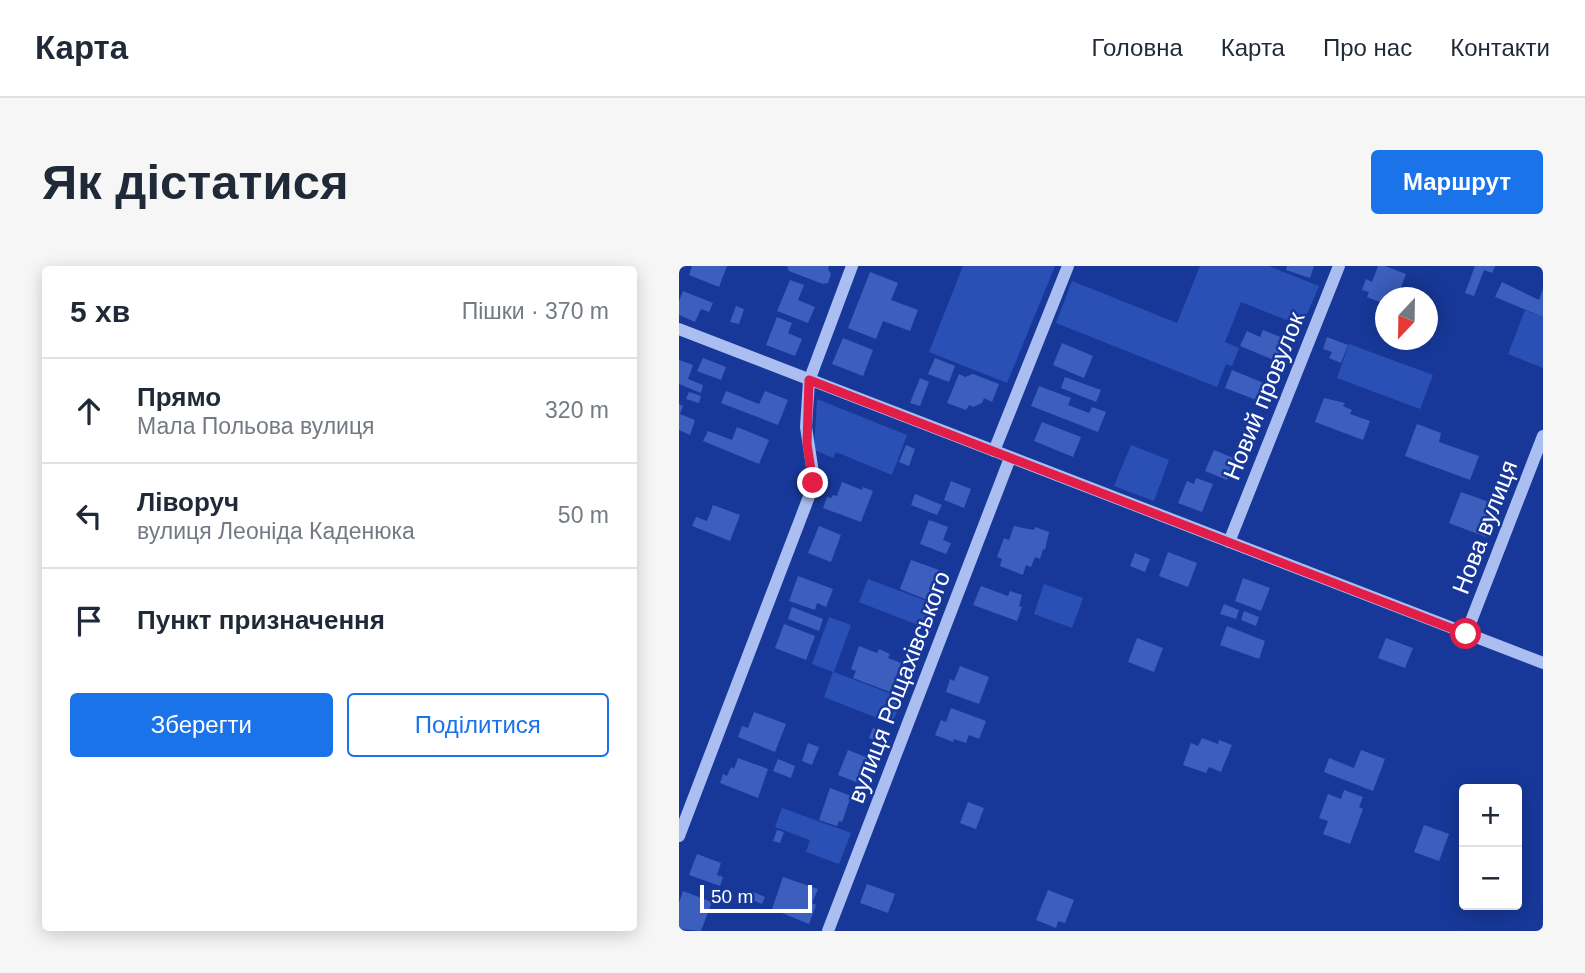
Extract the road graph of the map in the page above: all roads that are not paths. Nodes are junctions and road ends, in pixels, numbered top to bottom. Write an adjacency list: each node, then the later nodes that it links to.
1 (852, 266): 5 (street)
2 (1068, 266): 7 (street)
3 (1339, 266): 9 (street, Новий провулок)
4 (679, 329): 5 (street)
5 (809, 380): 7 (street); 12 (street)
6 (1543, 436): 10 (street, Нова вулиця)
7 (994, 452): 8 (street)
8 (1010, 458): 9 (street); 13 (street, вулиця Рощахівського)
9 (1229, 542): 10 (street)
10 (1466, 634): 11 (street)
11 (1543, 663)
12 (679, 836)
13 (828, 931)

